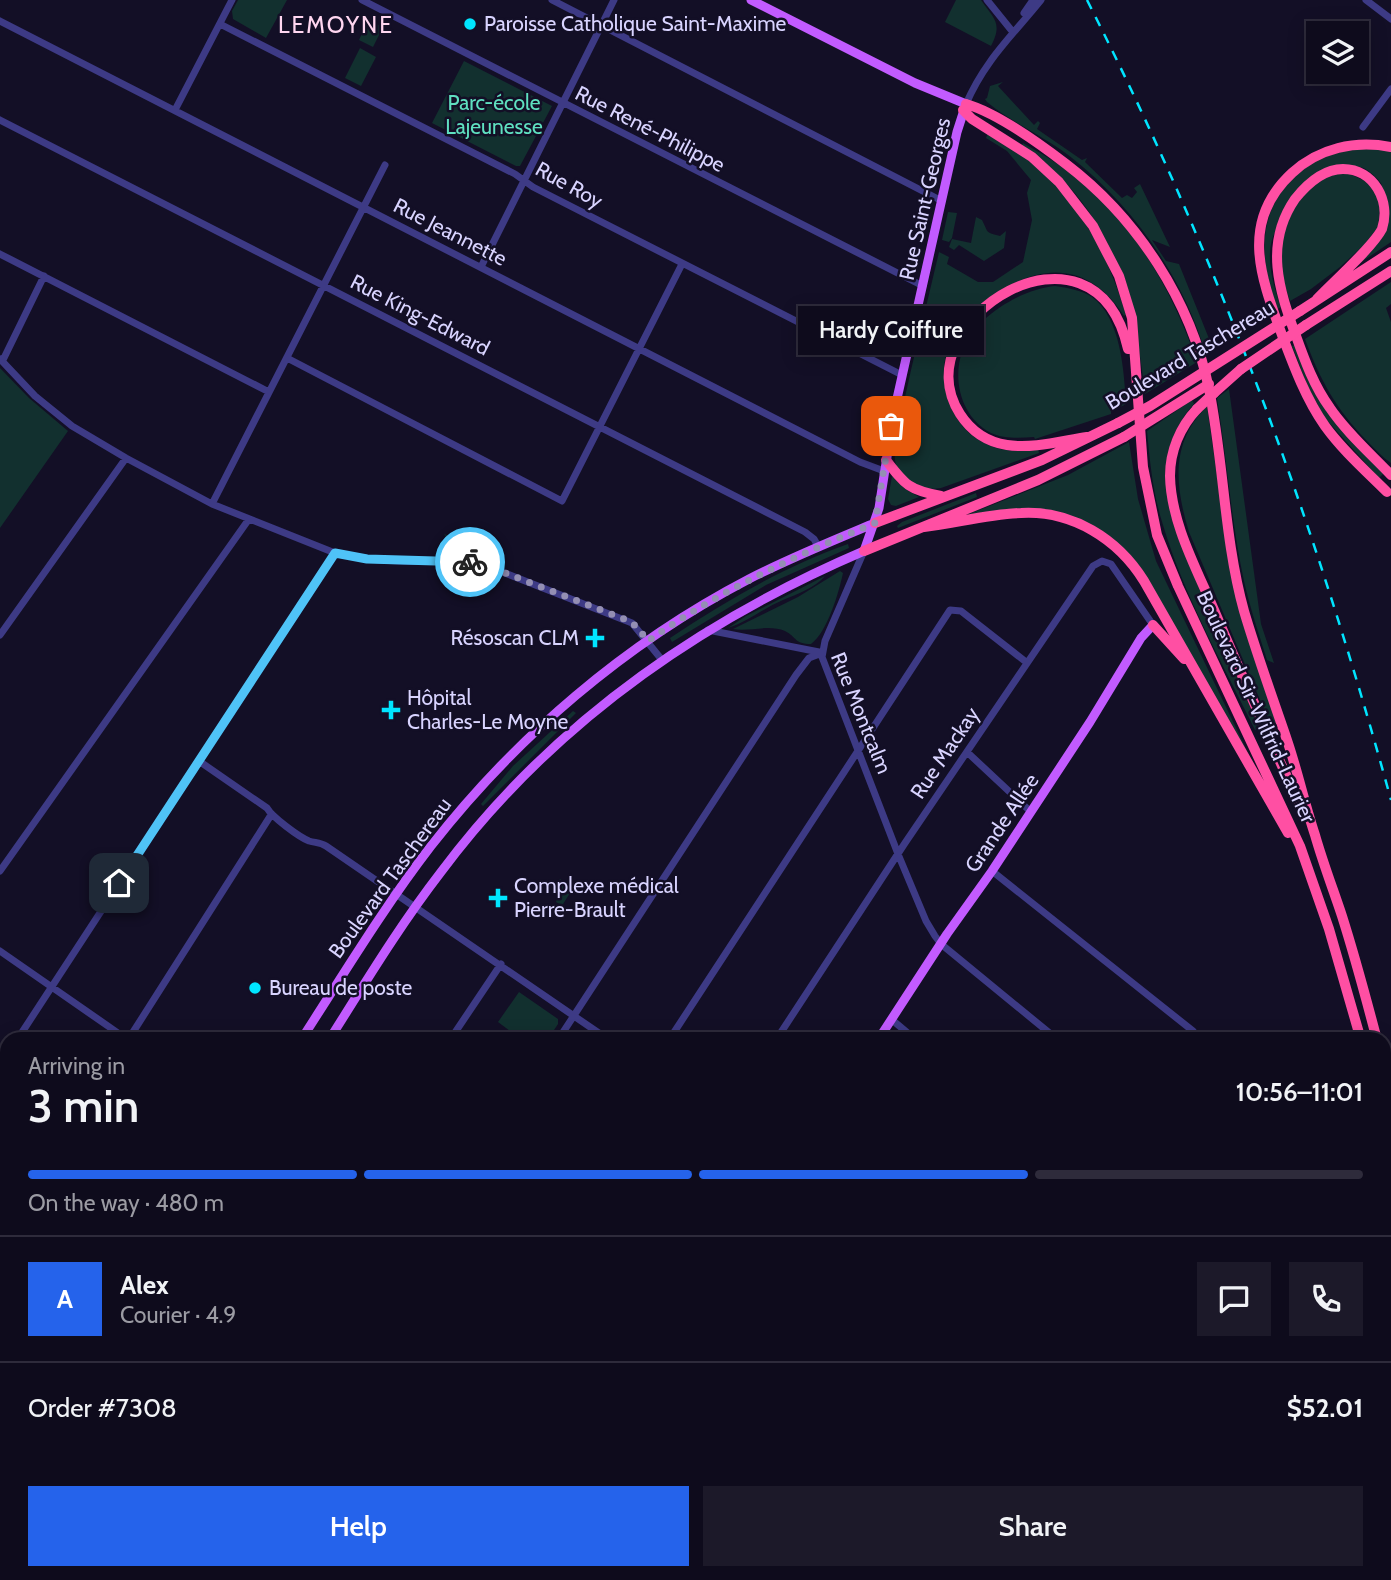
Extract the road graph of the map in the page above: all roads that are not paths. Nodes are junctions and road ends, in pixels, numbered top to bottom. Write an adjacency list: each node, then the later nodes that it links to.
1 (232, 0): 12 (street)
2 (362, 0): 16 (street, Rue René-Philippe)
3 (552, 0): 13 (street)
4 (614, 0): 13 (street)
5 (751, 0): 17 (main road)
6 (987, 0): 14 (street)
7 (1033, 0): 14 (street, Rue Saint-Georges)
8 (1041, 0): 14 (street, Rue Saint-Georges)
9 (1366, 0): 10 (street)
10 (1391, 19)
11 (0, 21): 18 (street, Rue Jeannette)
12 (220, 24): 18 (street); 23 (street, Rue Roy)
13 (601, 26): 16 (street); 24 (street)
14 (1012, 31): 17 (street, Rue Saint-Georges)
15 (1391, 89): 20 (street)
16 (562, 103): 23 (street); 33 (street, Rue René-Philippe)
17 (961, 105): 24 (main road, Rue Saint-Georges); 40 (highway); 69 (highway)
18 (175, 110): 25 (street, Rue Jeannette)
19 (0, 120): 32 (street, Rue King-Edward)
20 (1363, 127)
21 (1391, 147): 47 (highway)
22 (385, 165): 25 (street)
23 (523, 181): 28 (street, Rue Roy); 29 (street)
24 (942, 201): 33 (main road, Rue Saint-Georges)
25 (364, 207): 29 (street, Rue Jeannette); 32 (street)
26 (1391, 251): 34 (highway, Boulevard Taschereau)
27 (0, 254): 31 (street)
28 (682, 264): 35 (street); 39 (street, Rue Roy)
29 (481, 267): 35 (street, Rue Jeannette)
30 (1391, 271): 38 (highway, Boulevard Taschereau, bridge)
31 (44, 276): 37 (street); 41 (street)
32 (323, 285): 36 (street); 42 (street, Rue King-Edward)
33 (923, 286): 39 (main road, Rue Saint-Georges)
34 (1317, 299): 43 (highway, Boulevard Taschereau, bridge); 46 (highway)
35 (640, 349): 42 (street); 45 (street, Rue Jeannette)
36 (287, 358): 41 (street); 42 (street)
37 (1, 360): 44 (street)
38 (1241, 369): 52 (highway, Boulevard Taschereau, bridge); 69 (highway, bridge)
39 (902, 375): 45 (main road, Rue Saint-Georges)
40 (1135, 387): 43 (highway); 71 (highway, Boulevard Sir-Wilfrid-Laurier)
41 (269, 391): 49 (street)
42 (599, 426): 53 (street, Rue King-Edward)
43 (1087, 437): 48 (highway, Boulevard Taschereau)
44 (126, 458): 49 (street); 58 (street)
45 (885, 466): 48 (highway); 51 (main road, Rue Saint-Georges)
46 (1391, 475)
47 (1390, 492)
48 (944, 496): 51 (highway, Boulevard Taschereau)
49 (212, 504): 50 (street)
50 (249, 519): 55 (street); 72 (street)
51 (875, 523): 53 (main road, Boulevard Taschereau); 54 (main road, Rue Saint-Georges)
52 (924, 527): 54 (highway, Boulevard Taschereau); 63 (highway)
53 (818, 546): 59 (main road, Boulevard Taschereau)
54 (863, 551): 57 (main road, Boulevard Taschereau); 60 (street)
55 (335, 553): 59 (street); 66 (street)
56 (1153, 625): 62 (street, Rue Mackay); 63 (highway); 67 (main road, Grande Allée)
57 (707, 630): 60 (street, Rue Montcalm); 61 (main road, Boulevard Taschereau)
58 (0, 635)
59 (648, 641): 61 (street); 74 (main road, Boulevard Taschereau)
60 (822, 653): 64 (street, Rue Montcalm); 80 (street)
61 (662, 660): 75 (main road, Boulevard Taschereau)
62 (1026, 662): 64 (street); 65 (street, Rue Mackay)
63 (1189, 662): 71 (highway)
64 (858, 751): 70 (street, Rue Montcalm); 91 (street)
65 (967, 752): 67 (street); 70 (street, Rue Mackay)
66 (199, 761): 68 (street); 79 (street)
67 (1031, 812): 73 (main road, Grande Allée)
68 (271, 815): 74 (street); 85 (street)
69 (1315, 838): 97 (highway, Boulevard Sir-Wilfrid-Laurier)
70 (898, 854): 76 (street, Rue Montcalm); 92 (street, Rue Mackay)
71 (1306, 863): 96 (highway, Boulevard Sir-Wilfrid-Laurier)
72 (0, 871)
73 (992, 871): 76 (main road, Grande Allée); 82 (street)
74 (396, 895): 75 (street); 86 (main road, Boulevard Taschereau)
75 (415, 908): 78 (street); 87 (main road, Boulevard Taschereau)
76 (941, 944): 81 (main road, Grande Allée); 95 (street, Rue Montcalm)
77 (0, 951): 79 (street)
78 (501, 964): 80 (street); 88 (street)
79 (52, 987): 83 (street); 84 (street)
80 (574, 1015): 89 (street); 90 (street)
81 (891, 1019): 93 (main road, Grande Allée); 94 (street)
82 (1194, 1031)
83 (22, 1032)
84 (118, 1032)
85 (132, 1032)
86 (306, 1032)
87 (333, 1032)
88 (455, 1032)
89 (563, 1032)
90 (598, 1032)
91 (674, 1032)
92 (781, 1032)
93 (883, 1032)
94 (906, 1032)
95 (1048, 1032)
96 (1359, 1032)
97 (1375, 1032)

